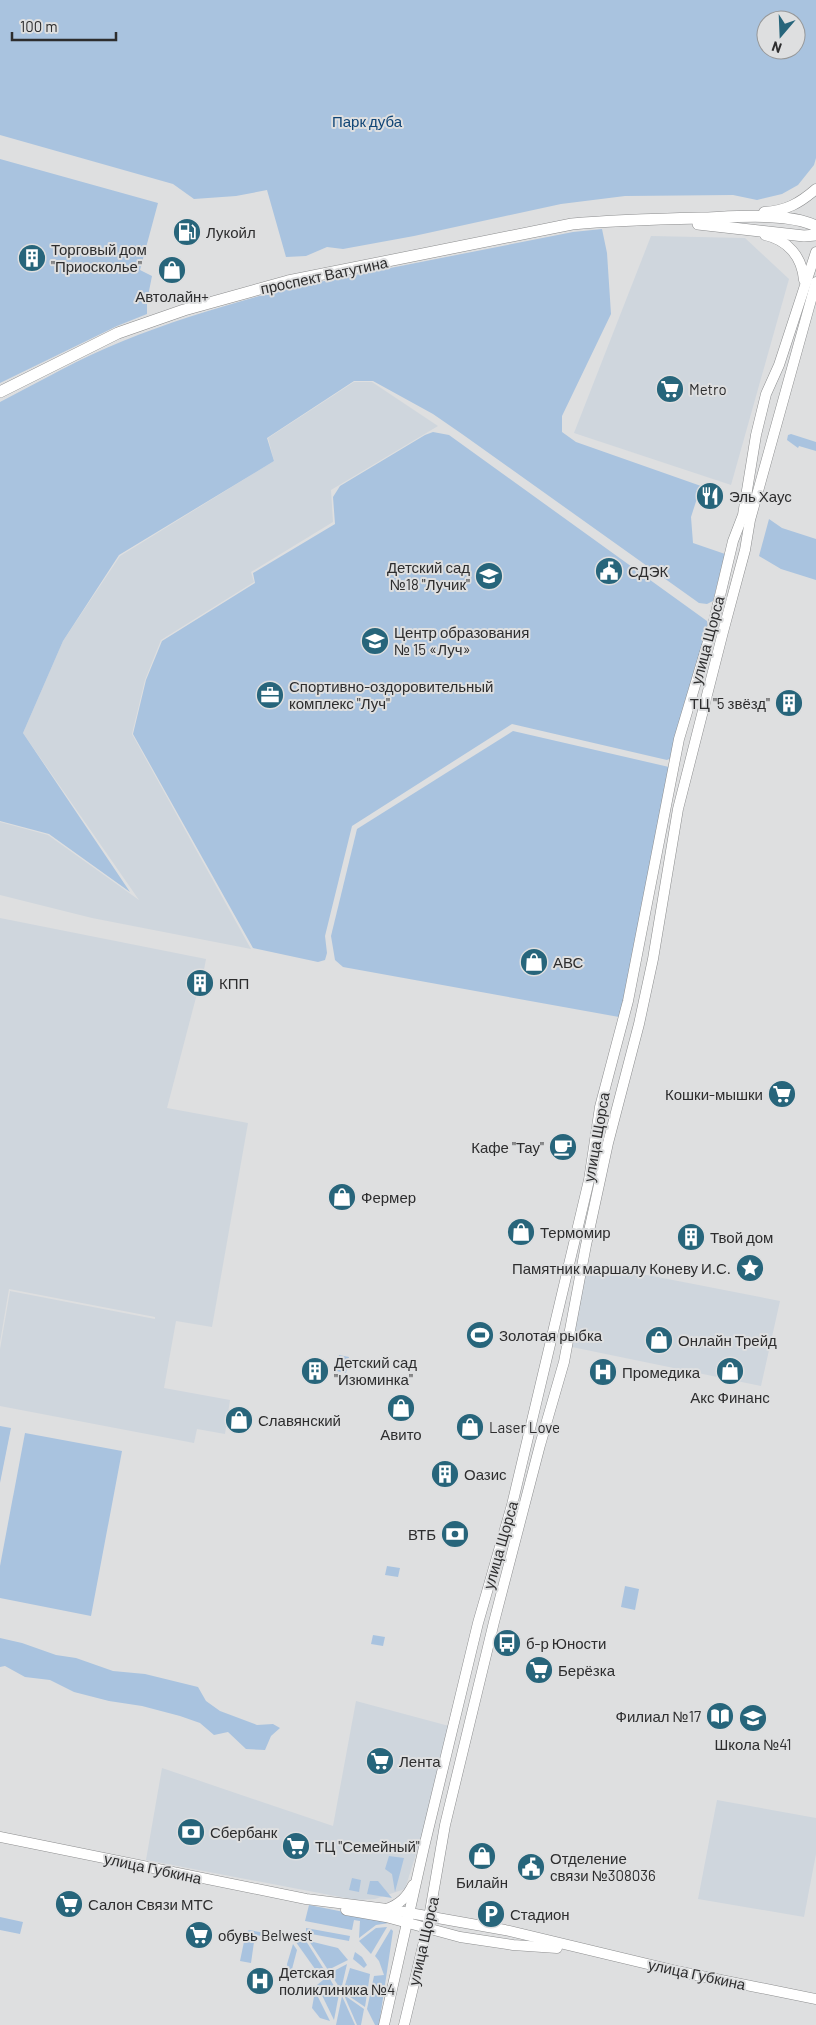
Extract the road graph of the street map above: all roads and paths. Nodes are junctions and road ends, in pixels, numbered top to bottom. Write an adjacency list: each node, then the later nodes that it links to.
1 (816, 189): 2 (main road)
2 (664, 219): 3 (main road, проспект Ватутина); 4 (main road, проспект Ватутина); 9 (main road, проспект Ватутина)
3 (816, 226)
4 (744, 230): 5 (main road, проспект Ватутина); 8 (main road)
5 (816, 235)
6 (816, 252): 8 (main road, улица Щорса)
7 (816, 282): 8 (main road, улица Щорса)
8 (809, 298): 11 (main road, улица Щорса); 12 (main road, улица Щорса)
9 (0, 392)
10 (0, 1837): 13 (main road, улица Губкина)
11 (420, 1871): 14 (main road); 15 (main road, улица Щорса)
12 (434, 1894): 16 (main road, улица Щорса); 17 (main road)
13 (306, 1899): 14 (main road, улица Губкина); 15 (main road, улица Губкина)
14 (387, 1909): 15 (main road, улица Губкина)
15 (408, 1918): 16 (main road, улица Губкина); 18 (main road, улица Губкина); 23 (main road, улица Щорса)
16 (429, 1918): 17 (main road, улица Губкина); 18 (main road, улица Щорса)
17 (456, 1920): 20 (main road, улица Губкина)
18 (427, 1929): 19 (main road, улица Губкина); 21 (main road, улица Щорса)
19 (445, 1934): 20 (main road, улица Губкина); 21 (main road)
20 (578, 1948): 22 (main road, улица Губкина)
21 (420, 1960): 24 (main road, улица Щорса)
22 (816, 1999)
23 (384, 2025)
24 (404, 2025)

